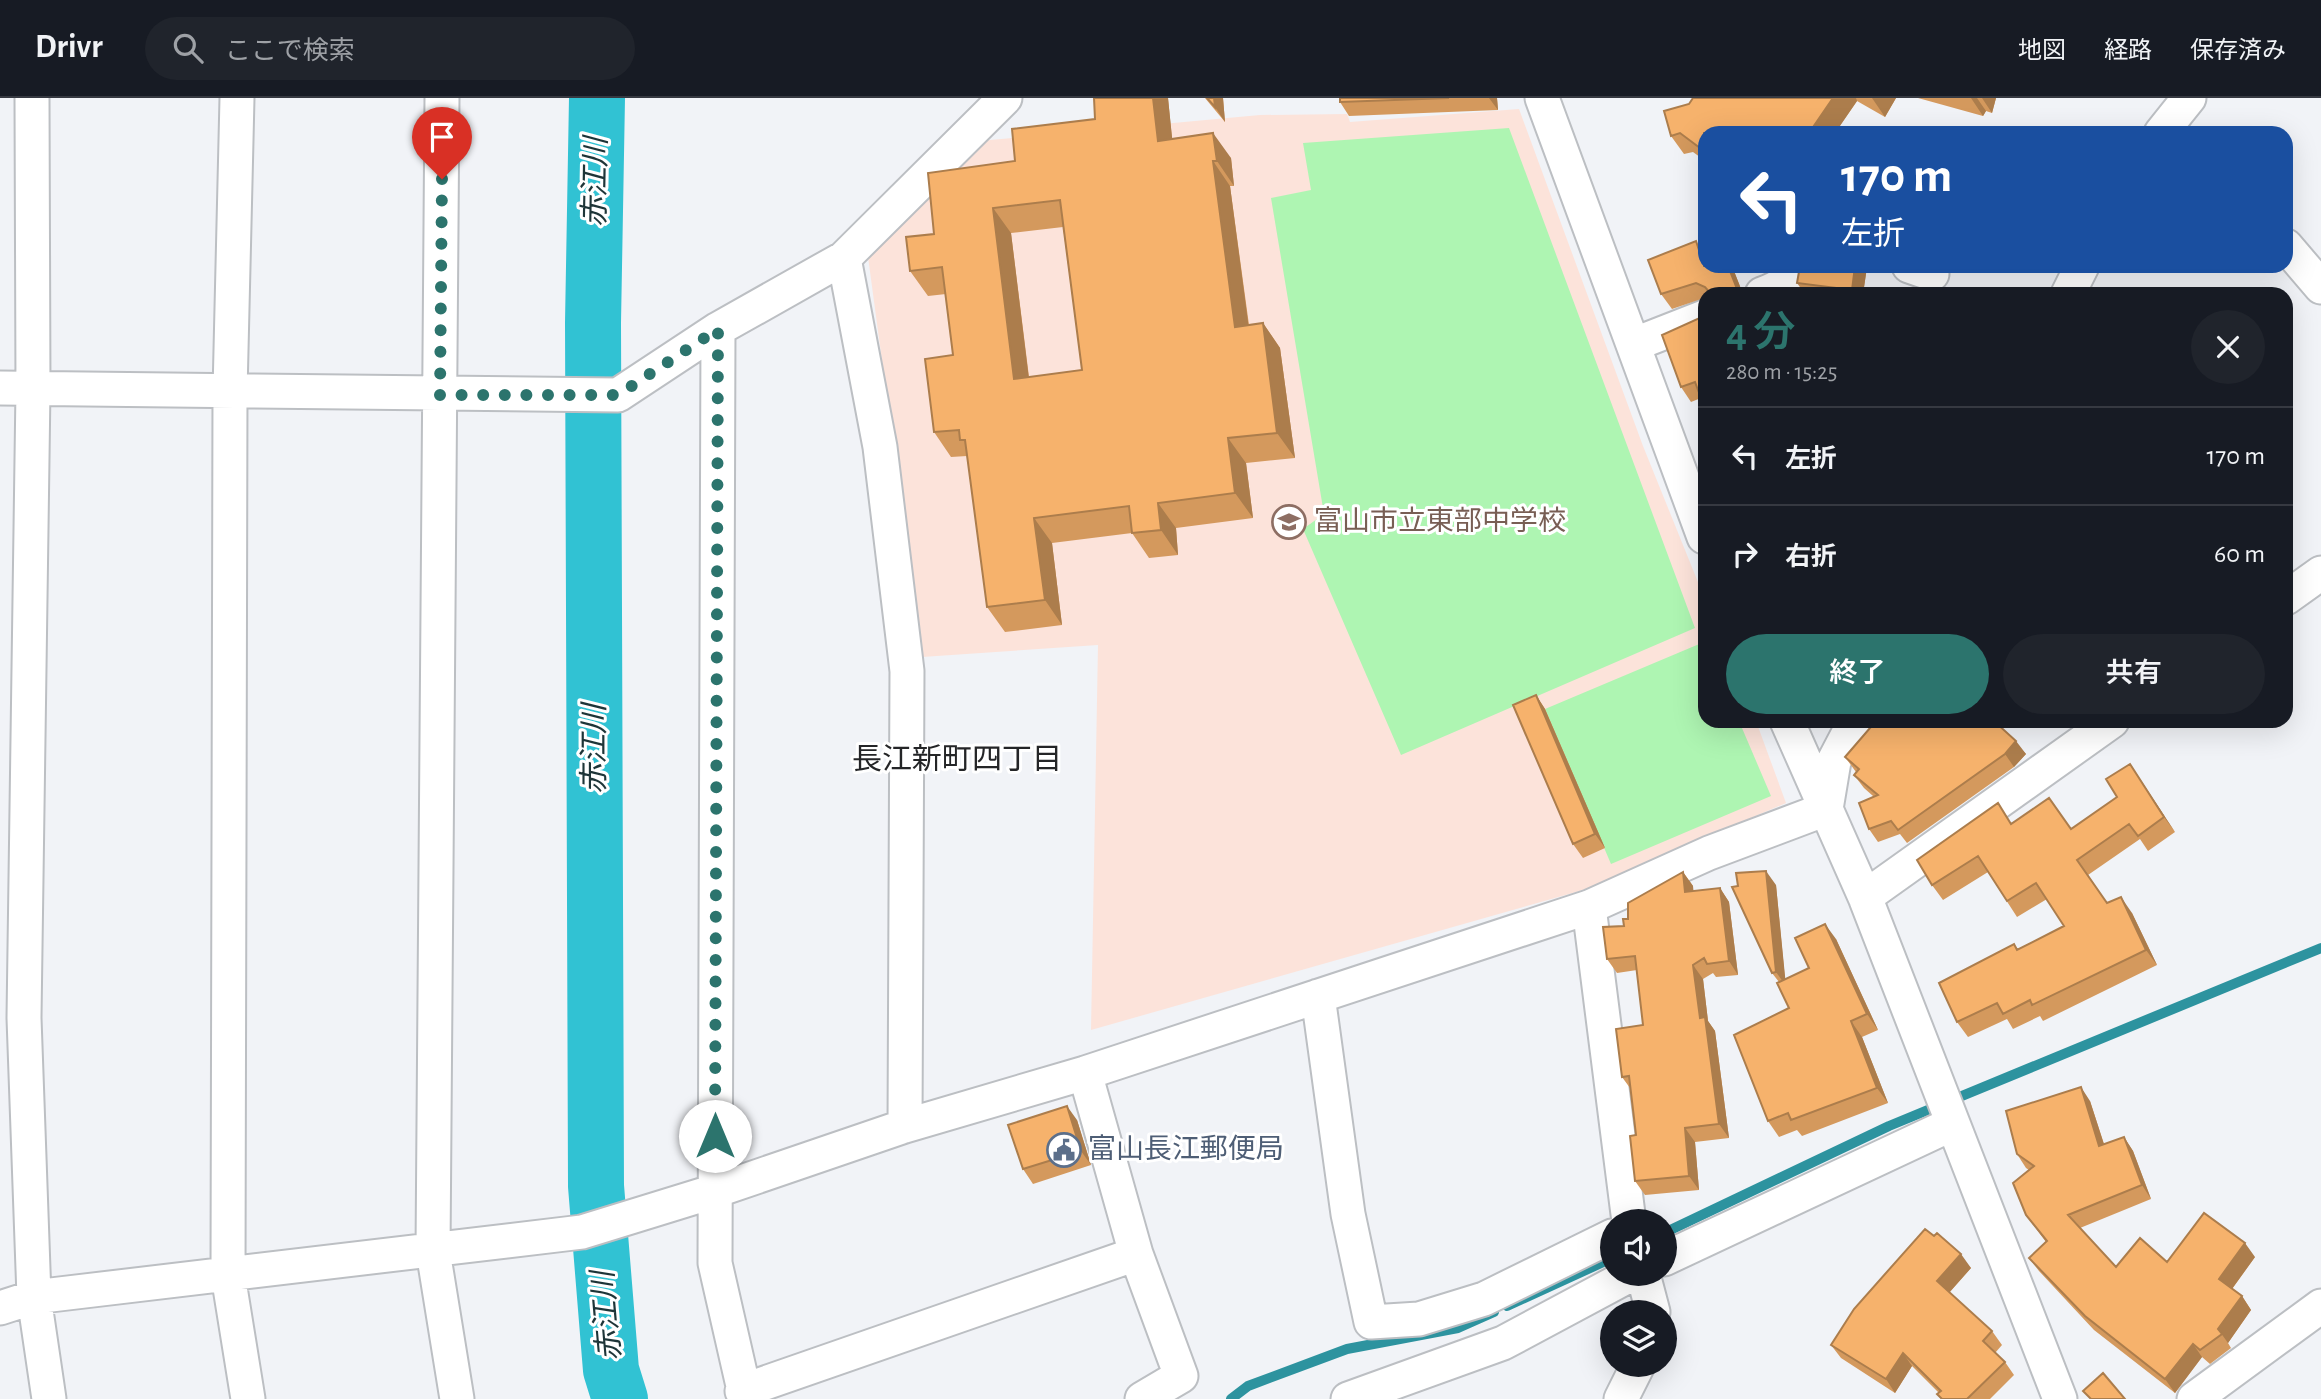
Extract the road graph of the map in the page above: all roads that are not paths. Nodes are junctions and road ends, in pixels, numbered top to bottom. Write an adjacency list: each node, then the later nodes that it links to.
1 (32, 98): 15 (street)
2 (237, 98): 16 (street)
3 (442, 98): 17 (street)
4 (1005, 98): 7 (street)
5 (1542, 98): 13 (street)
6 (2293, 254): 10 (street)
7 (844, 258): 12 (street); 32 (street)
8 (1792, 273): 9 (street)
9 (1780, 287)
10 (2321, 287)
11 (1698, 319): 13 (street)
12 (718, 329): 17 (street); 33 (street)
13 (1635, 344): 18 (street)
14 (0, 388): 15 (street)
15 (33, 388): 16 (street); 29 (street)
16 (230, 392): 17 (street); 39 (street)
17 (440, 395): 36 (street)
18 (1698, 520)
19 (2321, 573): 20 (street)
20 (2293, 593)
21 (1790, 728): 24 (street)
22 (1852, 728): 24 (street)
23 (2102, 728): 25 (street)
24 (1826, 809): 25 (street); 26 (street)
25 (1865, 897): 31 (street)
26 (1589, 907): 28 (street); 34 (street)
27 (0, 989): 29 (street)
28 (1318, 996): 30 (street); 35 (street)
29 (24, 1018): 41 (street)
30 (1085, 1073): 32 (street); 38 (street)
31 (1952, 1124): 37 (street); 52 (street)
32 (905, 1126): 33 (street)
33 (715, 1191): 36 (street); 45 (street)
34 (1627, 1209)
35 (1600, 1242)
36 (433, 1251): 39 (street); 48 (street)
37 (1677, 1253)
38 (1136, 1254): 45 (street); 49 (street)
39 (228, 1275): 41 (street); 47 (street)
40 (1610, 1286): 50 (street)
41 (34, 1297): 43 (street); 46 (street)
42 (2321, 1306): 53 (street)
43 (0, 1308)
44 (1632, 1377): 51 (street)
45 (744, 1395)
46 (50, 1399)
47 (248, 1399)
48 (457, 1399)
49 (1142, 1399)
50 (1348, 1399)
51 (1621, 1399)
52 (2060, 1399)
53 (2194, 1399)

